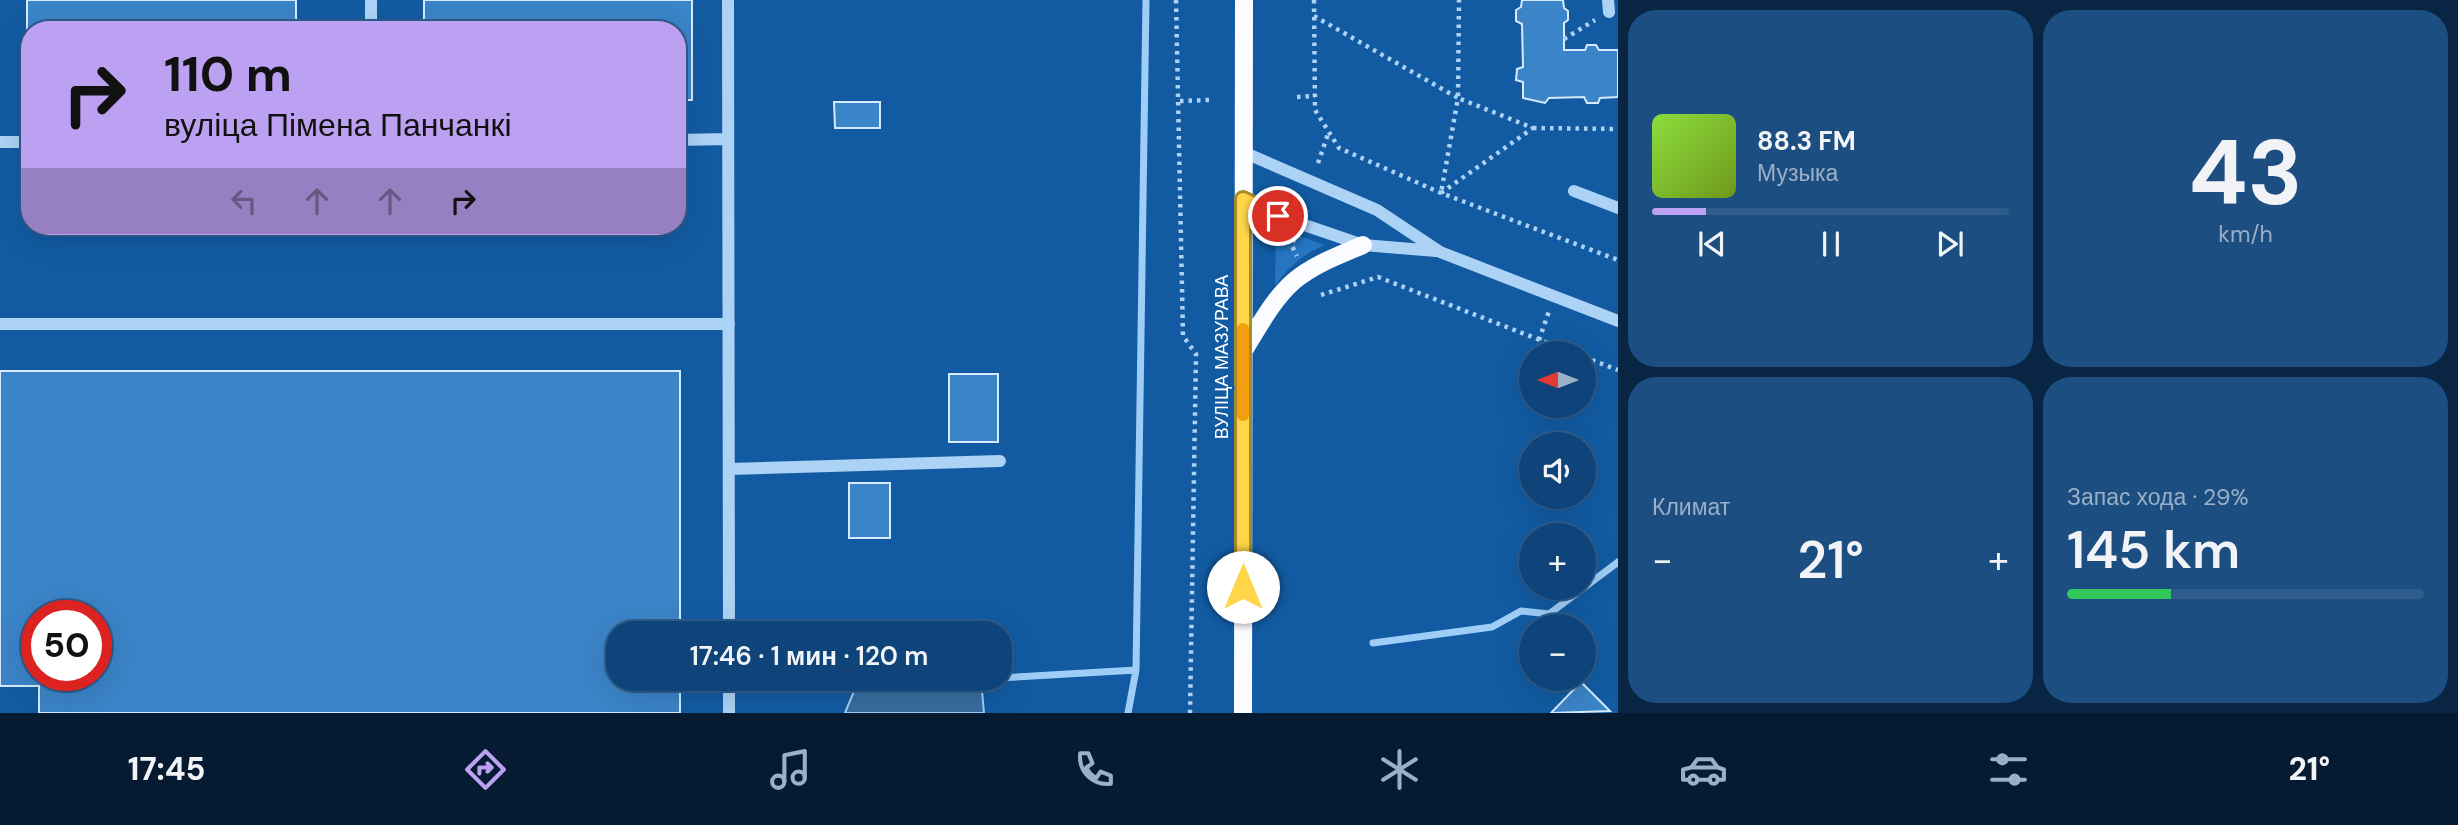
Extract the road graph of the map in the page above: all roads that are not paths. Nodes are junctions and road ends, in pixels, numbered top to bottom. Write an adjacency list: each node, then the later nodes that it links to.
1 (371, 0): 4 (street)
2 (728, 0): 6 (street)
3 (1244, 0): 9 (main road, ВУЛІЦА МАЗУРАВА)
4 (371, 21)
5 (686, 139): 6 (street)
6 (728, 139): 17 (street)
7 (0, 142): 8 (street)
8 (21, 142)
9 (1243, 152): 11 (main road, ВУЛІЦА МАЗУРАВА); 14 (street)
10 (1574, 191): 12 (street)
11 (1243, 199): 13 (street); 18 (main road, ВУЛІЦА МАЗУРАВА)
12 (1618, 208)
13 (1363, 245): 14 (street); 18 (main road)
14 (1440, 252): 15 (street)
15 (1618, 321)
16 (0, 324): 17 (street)
17 (729, 324): 20 (street)
18 (1243, 352): 24 (main road, ВУЛІЦА МАЗУРАВА)
19 (1000, 461): 20 (street)
20 (729, 469): 21 (street)
21 (729, 621)
22 (729, 691): 23 (street)
23 (729, 713)
24 (1243, 713)

